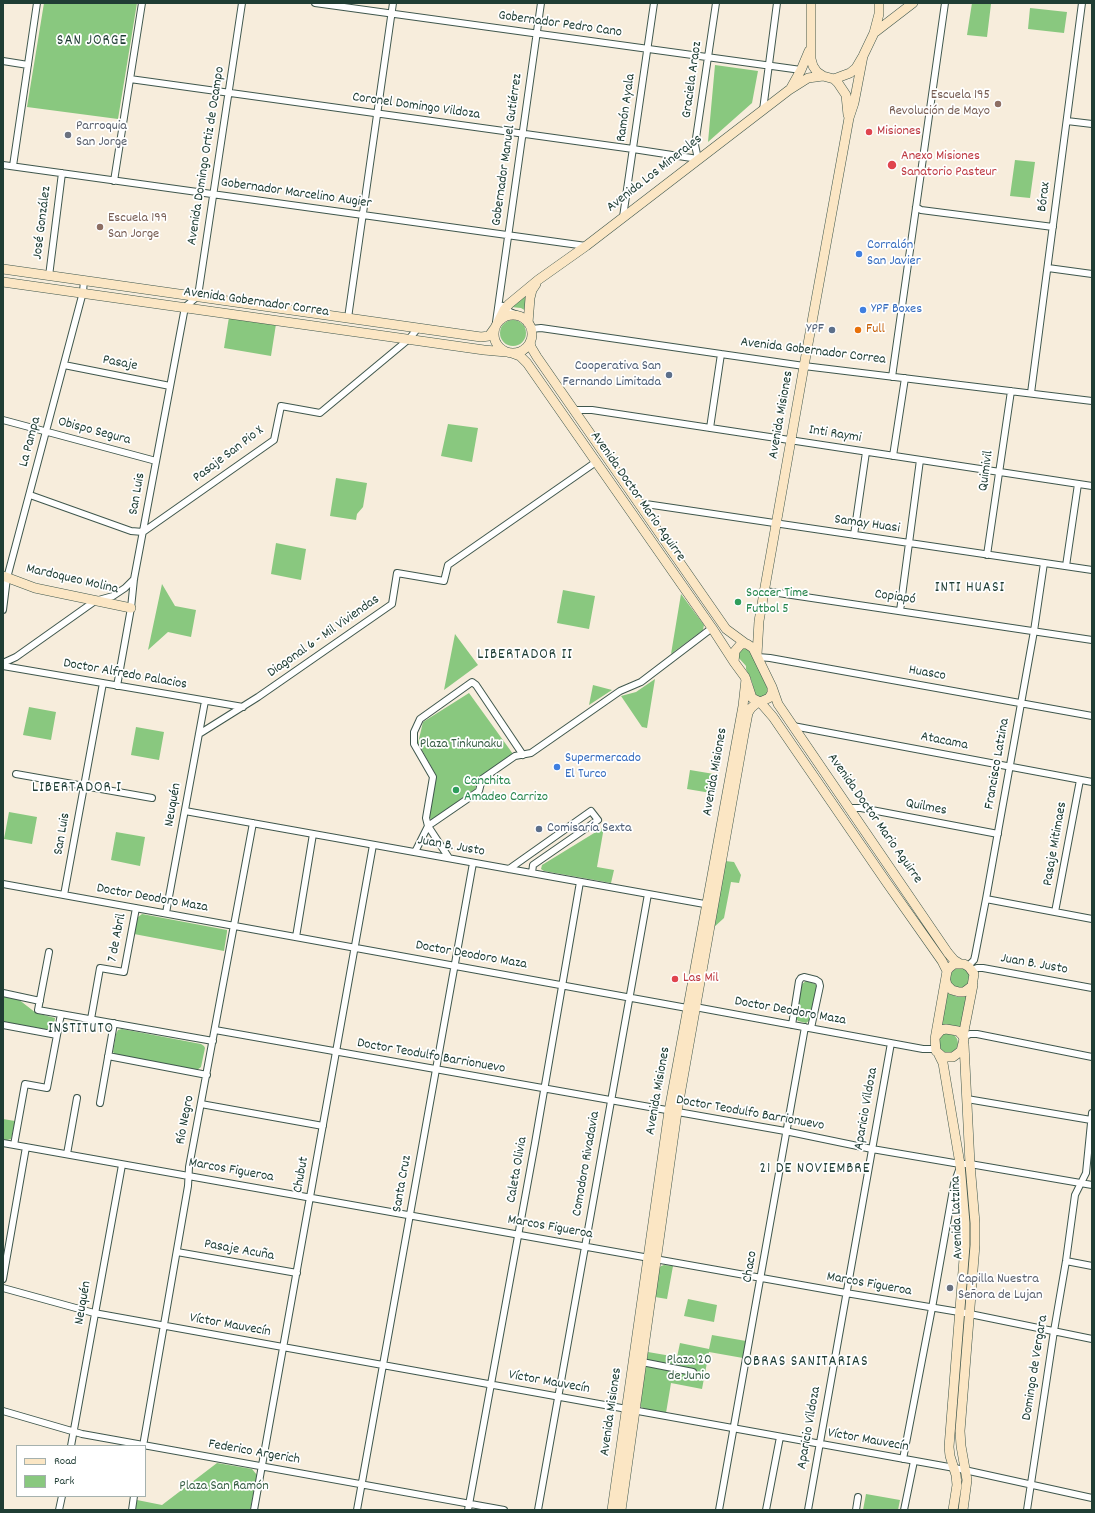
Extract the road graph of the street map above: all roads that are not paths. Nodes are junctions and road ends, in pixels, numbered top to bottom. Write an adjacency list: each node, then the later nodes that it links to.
1 (37, 3): 23 (street)
2 (142, 3): 27 (street)
3 (242, 3): 30 (street, Avenida Domingo Ortiz de Ocampo)
4 (315, 3): 15 (street, Gobernador Pedro Cano)
5 (392, 3): 15 (street)
6 (541, 3): 17 (street, Gobernador Manuel Gutiérrez)
7 (654, 3): 18 (street, Ramón Ayala)
8 (716, 3): 21 (street, Graciela Araoz)
9 (777, 3): 24 (street)
10 (811, 3): 19 (main road)
11 (879, 3): 16 (main road)
12 (913, 3): 16 (main road)
13 (945, 3): 44 (street)
14 (1082, 3): 34 (street, Bórax)
15 (391, 14): 17 (street, Gobernador Pedro Cano); 32 (street)
16 (874, 33): 20 (main road)
17 (536, 34): 18 (street, Gobernador Pedro Cano); 36 (street, Gobernador Manuel Gutiérrez)
18 (647, 49): 21 (street, Gobernador Pedro Cano); 37 (street, Ramón Ayala)
19 (810, 50): 25 (main road, Avenida Los Minerales); 26 (main road)
20 (863, 56): 28 (main road); 33 (main road, Avenida Misiones)
21 (708, 57): 24 (street, Gobernador Pedro Cano); 38 (street, Graciela Araoz)
22 (3, 61): 23 (street)
23 (28, 64): 40 (street)
24 (769, 66): 25 (street, Gobernador Pedro Cano); 31 (street)
25 (801, 70): 29 (main road, Avenida Los Minerales)
26 (823, 76): 28 (main road); 29 (main road, Avenida Los Minerales)
27 (130, 79): 30 (street, Coronel Domingo Vildoza); 42 (street)
28 (834, 79): 33 (main road, Avenida Misiones)
29 (789, 90): 31 (main road, Avenida Los Minerales)
30 (228, 93): 32 (street, Coronel Domingo Vildoza); 43 (street, Avenida Domingo Ortiz de Ocampo)
31 (763, 110): 38 (main road, Avenida Los Minerales)
32 (377, 114): 36 (street, Coronel Domingo Vildoza); 45 (street)
33 (849, 118): 72 (main road, Avenida Misiones)
34 (1067, 121): 35 (street); 47 (street, Bórax)
35 (1092, 124)
36 (522, 134): 37 (street, Coronel Domingo Vildoza); 48 (street, Gobernador Manuel Gutiérrez)
37 (633, 149): 38 (street, Coronel Domingo Vildoza); 46 (street, Ramón Ayala)
38 (698, 159): 46 (main road, Avenida Los Minerales)
39 (3, 165): 40 (street, Gobernador Marcelino Augier)
40 (13, 166): 41 (street, Gobernador Marcelino Augier)
41 (62, 173): 42 (street, Gobernador Marcelino Augier); 53 (street, José González)
42 (114, 180): 43 (street, Gobernador Marcelino Augier)
43 (213, 194): 45 (street, Gobernador Marcelino Augier); 58 (street, Avenida Domingo Ortiz de Ocampo)
44 (916, 208): 47 (street); 73 (street)
45 (362, 215): 48 (street, Gobernador Marcelino Augier); 63 (street)
46 (623, 217): 49 (main road, Avenida Los Minerales)
47 (1053, 227): 50 (street, Bórax)
48 (508, 235): 49 (street, Gobernador Marcelino Augier); 59 (street, Gobernador Manuel Gutiérrez)
49 (586, 246): 55 (main road, Avenida Los Minerales)
50 (1048, 268): 52 (street); 77 (street, Bórax)
51 (3, 269): 53 (main road, Avenida Gobernador Correa)
52 (1092, 274)
53 (48, 276): 54 (main road, Avenida Gobernador Correa)
54 (84, 280): 57 (street, La Pampa); 58 (main road, Avenida Gobernador Correa)
55 (538, 280): 61 (main road, Avenida Los Minerales); 65 (main road)
56 (3, 282): 57 (main road, Avenida Gobernador Correa)
57 (83, 292): 60 (main road, Avenida Gobernador Correa); 71 (street, La Pampa)
58 (198, 296): 60 (street); 63 (main road, Avenida Gobernador Correa)
59 (499, 300): 61 (street); 64 (street, Gobernador Manuel Gutiérrez)
60 (185, 307): 67 (main road, Avenida Gobernador Correa); 75 (street, San Luis)
61 (505, 309): 62 (street); 64 (main road, Avenida Los Minerales)
62 (517, 315): 64 (main road); 65 (main road)
63 (348, 318): 66 (main road, Avenida Gobernador Correa)
64 (496, 326): 66 (main road, Avenida Gobernador Correa); 69 (main road)
65 (530, 326): 68 (main road); 70 (street, Avenida Gobernador Correa)
66 (418, 328): 67 (street)
67 (409, 339): 69 (main road, Avenida Gobernador Correa); 95 (street, Pasaje San Pio X)
68 (530, 342): 69 (main road); 79 (main road, Avenida Doctor Mario Aguirre)
69 (509, 352): 88 (main road, Avenida Doctor Mario Aguirre)
70 (721, 354): 72 (street, Avenida Gobernador Correa); 81 (street)
71 (64, 365): 75 (street, Pasaje); 82 (street, La Pampa)
72 (804, 366): 73 (street, Avenida Gobernador Correa); 83 (main road, Avenida Misiones)
73 (892, 377): 74 (street, Avenida Gobernador Correa)
74 (905, 378): 76 (street, Avenida Gobernador Correa); 85 (street)
75 (170, 386): 87 (street, San Luis)
76 (1011, 391): 77 (street, Avenida Gobernador Correa); 89 (street, Quimivil)
77 (1031, 393): 78 (street, Avenida Gobernador Correa)
78 (1092, 401)
79 (574, 410): 81 (street, Inti Raymi); 93 (main road, Avenida Doctor Mario Aguirre)
80 (3, 420): 82 (street, Obispo Segura)
81 (710, 428): 83 (street, Inti Raymi)
82 (47, 432): 87 (street, Obispo Segura); 92 (street, La Pampa)
83 (792, 441): 84 (street, Inti Raymi); 94 (main road, Avenida Misiones)
84 (866, 452): 85 (street, Inti Raymi); 96 (street)
85 (893, 456): 86 (street, Inti Raymi)
86 (920, 460): 89 (street, Inti Raymi); 97 (street)
87 (156, 461): 95 (street, San Luis)
88 (596, 462): 110 (main road, Avenida Doctor Mario Aguirre); 124 (street, Diagonal 6 - Mil Viviendas)
89 (999, 472): 90 (street, Inti Raymi); 98 (street, Quimivil)
90 (1078, 484): 91 (street, Inti Raymi); 100 (street)
91 (1092, 486)
92 (30, 496): 95 (street); 102 (street, La Pampa)
93 (639, 503): 94 (street, Samay Huasi); 113 (main road, Avenida Doctor Mario Aguirre)
94 (777, 524): 96 (street, Samay Huasi); 104 (main road, Avenida Misiones)
95 (143, 532): 103 (street, San Luis)
96 (854, 535): 97 (street, Samay Huasi)
97 (909, 543): 98 (street, Samay Huasi); 108 (street)
98 (988, 555): 99 (street, Samay Huasi)
99 (1044, 563): 100 (street, Samay Huasi); 111 (street, Francisco Latzina)
100 (1066, 566): 101 (street, Samay Huasi)
101 (1092, 570)
102 (5, 577): 105 (main road, Mardoqueo Molina); 107 (street, La Pampa)
103 (134, 578): 105 (street); 106 (street, San Luis)
104 (765, 591): 108 (street, Copiapó); 109 (main road, Avenida Misiones)
105 (95, 601): 106 (main road, Mardoqueo Molina); 116 (street)
106 (131, 608): 119 (street, San Luis)
107 (3, 610)
108 (900, 611): 111 (street, Copiapó)
109 (759, 621): 113 (main road, Avenida Misiones); 114 (main road, Avenida Misiones)
110 (712, 628): 115 (main road, Avenida Doctor Mario Aguirre); 128 (street)
111 (1034, 631): 112 (street, Copiapó); 123 (street, Francisco Latzina)
112 (1092, 640)
113 (745, 643): 114 (main road, Avenida Doctor Mario Aguirre); 115 (main road, Avenida Misiones)
114 (758, 656): 120 (main road, Avenida Doctor Mario Aguirre); 123 (street, Huasco)
115 (734, 662): 117 (main road, Avenida Doctor Mario Aguirre)
116 (3, 664): 118 (street, Doctor Alfredo Palacios)
117 (746, 679): 122 (main road, Avenida Doctor Mario Aguirre); 152 (main road, Avenida Misiones)
118 (103, 684): 119 (street, Doctor Alfredo Palacios); 133 (street, San Luis)
119 (117, 686): 121 (street, Doctor Alfredo Palacios)
120 (772, 686): 122 (main road, Avenida Misiones); 126 (main road, Avenida Doctor Mario Aguirre)
121 (205, 701): 124 (street, Doctor Alfredo Palacios); 127 (street, Neuquén)
122 (759, 702): 152 (main road, Avenida Misiones); 163 (main road, Avenida Doctor Mario Aguirre)
123 (1021, 703): 125 (street, Huasco); 129 (street, Francisco Latzina)
124 (243, 708): 127 (street, Diagonal 6 - Mil Viviendas)
125 (1092, 716)
126 (792, 726): 129 (street, Atacama); 135 (main road, Avenida Doctor Mario Aguirre)
127 (199, 734): 136 (street, Neuquén)
128 (523, 755): 138 (street); 138 (street)
129 (1010, 767): 131 (street, Atacama); 140 (street, Francisco Latzina)
130 (16, 774): 133 (street)
131 (1080, 780): 132 (street, Atacama); 154 (street, Pasaje Mitimaes)
132 (1092, 782)
133 (84, 786): 134 (street); 150 (street, San Luis)
134 (152, 798)
135 (849, 808): 140 (street, Quilmes); 162 (main road, Avenida Doctor Mario Aguirre)
136 (185, 811): 137 (street, Juan B. Justo); 155 (street, Neuquén)
137 (253, 823): 139 (street, Juan B. Justo); 157 (street, Río Negro)
138 (428, 826): 142 (street); 143 (street)
139 (313, 834): 141 (street, Juan B. Justo); 158 (street)
140 (998, 834): 151 (street, Francisco Latzina)
141 (373, 845): 142 (street, Juan B. Justo); 159 (street, Chubut)
142 (415, 852): 143 (street, Juan B. Justo)
143 (449, 858): 144 (street, Juan B. Justo)
144 (473, 863): 145 (street, Juan B. Justo); 161 (street, Santa Cruz)
145 (509, 869): 146 (street, Juan B. Justo); 146 (street)
146 (532, 873): 147 (street, Juan B. Justo)
147 (580, 882): 149 (street, Juan B. Justo); 166 (street, Caleta Olivia)
148 (3, 884): 150 (street, Doctor Deodoro Maza)
149 (648, 894): 152 (street, Juan B. Justo); 169 (street, Comodoro Rivadavia)
150 (64, 895): 153 (street, Doctor Deodoro Maza)
151 (986, 899): 154 (street); 162 (street, Francisco Latzina)
152 (710, 905): 171 (main road, Avenida Misiones)
153 (136, 908): 155 (street, Doctor Deodoro Maza); 173 (street, 7 de Abril)
154 (1055, 912): 156 (street)
155 (166, 913): 157 (street, Doctor Deodoro Maza)
156 (1092, 918)
157 (235, 926): 158 (street, Doctor Deodoro Maza); 178 (street, Río Negro)
158 (296, 936): 159 (street, Doctor Deodoro Maza)
159 (355, 948): 161 (street, Doctor Deodoro Maza); 184 (street, Chubut)
160 (49, 952): 170 (street)
161 (455, 966): 166 (street, Doctor Deodoro Maza); 188 (street, Santa Cruz)
162 (967, 966): 163 (main road); 165 (main road); 167 (street, Juan B. Justo)
163 (947, 971): 164 (main road)
164 (946, 981): 165 (main road); 180 (main road)
165 (973, 983): 181 (main road, Avenida Latzina)
166 (563, 984): 169 (street, Doctor Deodoro Maza); 190 (street, Caleta Olivia)
167 (1092, 988)
168 (3, 993): 170 (street)
169 (628, 997): 171 (street, Doctor Deodoro Maza); 193 (street, Comodoro Rivadavia)
170 (40, 1000): 172 (street)
171 (691, 1008): 176 (street, Doctor Deodoro Maza); 196 (main road, Avenida Misiones)
172 (61, 1014): 173 (street); 179 (street)
173 (91, 1019): 174 (street)
174 (114, 1024): 182 (street); 186 (street)
175 (3, 1025): 179 (street)
176 (792, 1025): 177 (street, Doctor Deodoro Maza); 177 (street, Chaco)
177 (808, 1028): 183 (street, Doctor Deodoro Maza); 199 (street, Chaco)
178 (215, 1030): 182 (street, Río Negro); 184 (street, Doctor Teodulfo Barrionuevo)
179 (57, 1035): 201 (street)
180 (936, 1036): 181 (main road); 185 (main road)
181 (963, 1039): 185 (main road); 187 (street); 192 (main road, Avenida Latzina)
182 (213, 1041): 189 (street, Río Negro)
183 (891, 1043): 185 (street, Doctor Deodoro Maza); 203 (street, Aparicio Vildoza)
184 (337, 1052): 188 (street, Doctor Teodulfo Barrionuevo); 198 (street, Chubut)
185 (937, 1052): 205 (main road, Avenida Latzina)
186 (108, 1056): 189 (street); 194 (street)
187 (1092, 1056)
188 (436, 1069): 190 (street, Doctor Teodulfo Barrionuevo); 212 (street, Santa Cruz)
189 (207, 1075): 195 (street, Río Negro)
190 (544, 1089): 193 (street, Doctor Teodulfo Barrionuevo); 213 (street, Caleta Olivia)
191 (77, 1098): 204 (street)
192 (967, 1099): 197 (street); 206 (main road, Avenida Latzina)
193 (610, 1101): 196 (street, Doctor Teodulfo Barrionuevo); 214 (street, Comodoro Rivadavia)
194 (100, 1103)
195 (201, 1104): 198 (street); 208 (street, Río Negro)
196 (673, 1112): 199 (street, Doctor Teodulfo Barrionuevo); 216 (main road, Avenida Misiones)
197 (1092, 1117): 209 (street, Domingo de Vergara)
198 (323, 1126): 211 (street, Chubut)
199 (785, 1132): 203 (street, Doctor Teodulfo Barrionuevo); 220 (street, Chaco)
200 (3, 1143): 201 (street, Marcos Figueroa)
201 (14, 1145): 202 (street, Marcos Figueroa)
202 (26, 1147): 204 (street, Marcos Figueroa); 221 (street)
203 (872, 1149): 205 (street, Doctor Teodulfo Barrionuevo); 223 (street, Aparicio Vildoza)
204 (67, 1154): 207 (street, Marcos Figueroa)
205 (960, 1164): 206 (street, Doctor Teodulfo Barrionuevo); 224 (street); 225 (main road, Avenida Latzina)
206 (970, 1164): 209 (street, Doctor Teodulfo Barrionuevo); 227 (main road, Avenida Latzina)
207 (122, 1165): 208 (street, Marcos Figueroa); 226 (street, Neuquén)
208 (189, 1176): 211 (street, Marcos Figueroa); 215 (street, Río Negro)
209 (1081, 1183): 210 (street, Doctor Teodulfo Barrionuevo); 217 (street, Domingo de Vergara)
210 (1092, 1185)
211 (310, 1198): 212 (street, Marcos Figueroa); 219 (street, Chubut)
212 (410, 1215): 213 (street, Marcos Figueroa); 233 (street, Santa Cruz)
213 (518, 1234): 214 (street, Marcos Figueroa); 235 (street, Caleta Olivia)
214 (585, 1247): 216 (street, Marcos Figueroa); 236 (street, Comodoro Rivadavia)
215 (177, 1252): 219 (street, Pasaje Acuña); 228 (street, Río Negro)
216 (652, 1258): 220 (street, Marcos Figueroa); 232 (main road, Avenida Misiones); 237 (main road, Avenida Misiones)
217 (1066, 1261): 218 (street); 229 (street, Domingo de Vergara)
218 (1092, 1266)
219 (297, 1273): 231 (street, Chubut)
220 (761, 1278): 223 (street, Marcos Figueroa); 239 (street, Chaco)
221 (3, 1279)
222 (3, 1288): 226 (street, Víctor Mauvecín)
223 (846, 1293): 224 (street, Marcos Figueroa); 242 (street, Aparicio Vildoza)
224 (932, 1308): 225 (street, Marcos Figueroa); 247 (street)
225 (960, 1312): 227 (street, Marcos Figueroa); 250 (main road, Avenida Latzina)
226 (94, 1314): 228 (street, Víctor Mauvecín); 240 (street, Neuquén)
227 (970, 1314): 229 (street, Marcos Figueroa); 251 (main road, Avenida Latzina)
228 (165, 1327): 231 (street, Víctor Mauvecín); 245 (street, Río Negro)
229 (1054, 1331): 230 (street, Marcos Figueroa); 252 (street, Domingo de Vergara)
230 (1092, 1339)
231 (283, 1348): 233 (street, Víctor Mauvecín); 249 (street, Chubut)
232 (642, 1362): 234 (street); 237 (main road, Avenida Misiones)
233 (383, 1366): 235 (street, Víctor Mauvecín); 253 (street, Santa Cruz)
234 (693, 1372)
235 (492, 1385): 236 (street, Víctor Mauvecín); 258 (street, Caleta Olivia)
236 (557, 1397): 237 (street, Víctor Mauvecín); 264 (street, Comodoro Rivadavia)
237 (631, 1410): 239 (street, Víctor Mauvecín); 265 (main road, Avenida Misiones); 266 (main road, Avenida Misiones)
238 (3, 1411): 240 (street, Federico Argerich)
239 (733, 1429): 241 (street, Víctor Mauvecín); 267 (street, Chaco)
240 (73, 1432): 243 (street, Neuquén); 244 (street, Federico Argerich)
241 (780, 1437): 242 (street, Víctor Mauvecín); 268 (street)
242 (820, 1444): 247 (street, Víctor Mauvecín); 269 (street, Aparicio Vildoza)
243 (71, 1445)
244 (138, 1445)
245 (143, 1445)
246 (146, 1447): 249 (street, Federico Argerich)
247 (903, 1459): 248 (street, Víctor Mauvecín)
248 (914, 1461): 250 (street, Víctor Mauvecín); 271 (street)
249 (262, 1467): 253 (street, Federico Argerich); 261 (street, Chubut)
250 (953, 1468): 251 (street, Víctor Mauvecín); 272 (main road, Avenida Latzina)
251 (966, 1470): 252 (street, Víctor Mauvecín); 273 (main road, Avenida Latzina)
252 (1030, 1484): 257 (street, Víctor Mauvecín); 274 (street, Domingo de Vergara)
253 (362, 1485): 258 (street, Federico Argerich); 262 (street, Santa Cruz)
254 (62, 1497): 259 (street)
255 (134, 1497): 260 (street)
256 (858, 1497): 270 (street)
257 (1092, 1498)
258 (469, 1507): 263 (street, Federico Argerich)
259 (59, 1510)
260 (132, 1510)
261 (254, 1510)
262 (357, 1510)
263 (504, 1510)
264 (538, 1510)
265 (612, 1510)
266 (622, 1510)
267 (719, 1510)
268 (766, 1510)
269 (808, 1510)
270 (856, 1510)
271 (904, 1510)
272 (953, 1510)
273 (963, 1510)
274 (1027, 1510)

